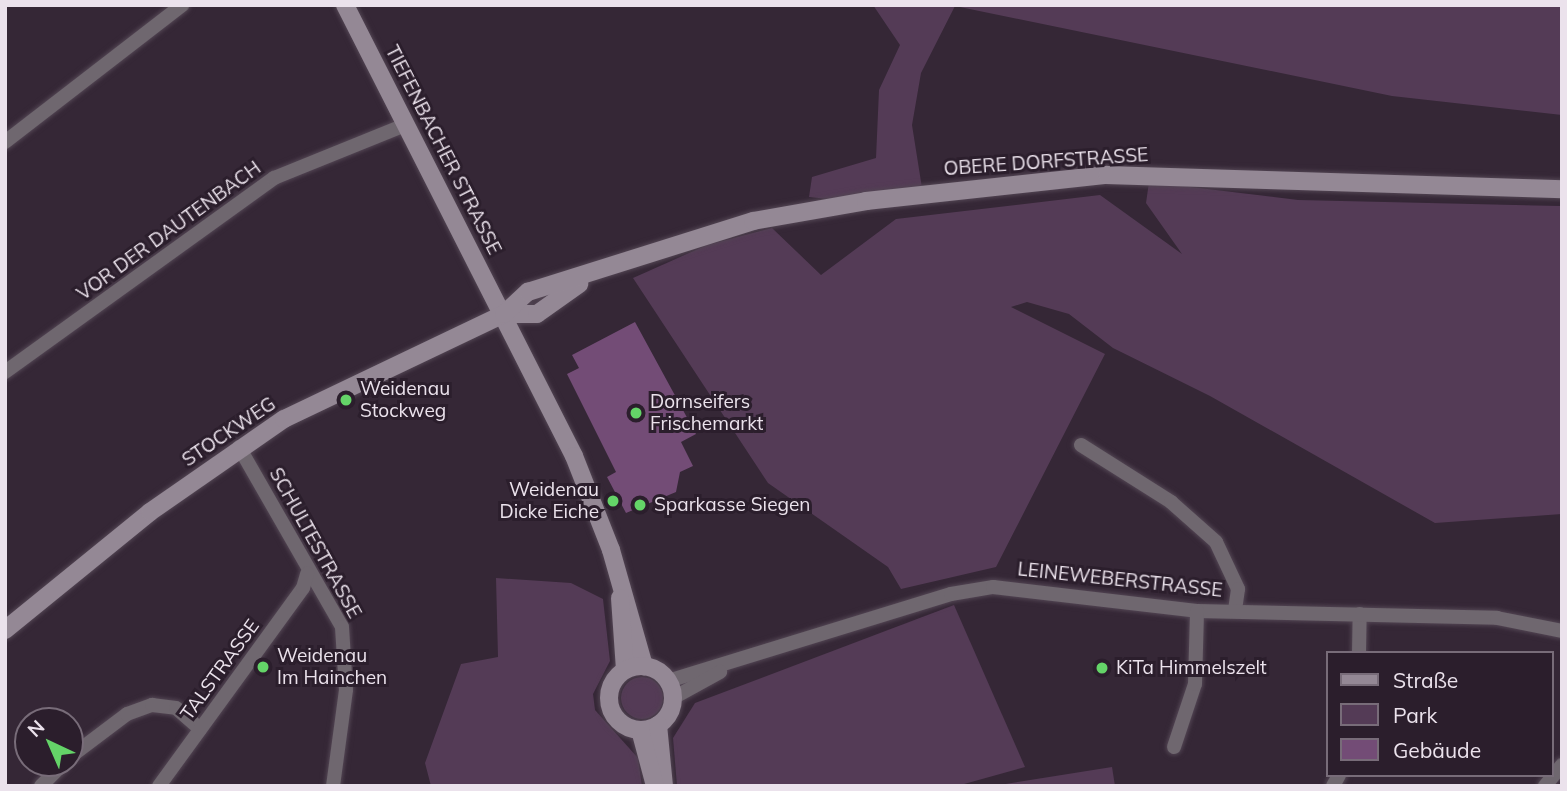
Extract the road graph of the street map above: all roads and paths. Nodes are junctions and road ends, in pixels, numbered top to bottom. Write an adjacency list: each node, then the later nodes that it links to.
1 (182, 5): 4 (street)
2 (345, 5): 3 (street, TIEFENBACHER STRASSE)
3 (405, 125): 6 (street, TIEFENBACHER STRASSE); 7 (street, VOR DER DAUTENBACH)
4 (5, 142)
5 (1562, 190): 6 (street, OBERE DORFSTRASSE)
6 (504, 314): 9 (street, STOCKWEG); 11 (street, TIEFENBACHER STRASSE)
7 (5, 372)
8 (1081, 445): 13 (street)
9 (239, 447): 10 (street, SCHULTESTRASSE); 15 (street, STOCKWEG)
10 (307, 574): 22 (street, TALSTRASSE); 26 (street, SCHULTESTRASSE)
11 (619, 584): 18 (street); 19 (street)
12 (1197, 611): 13 (street, LEINEWEBERSTRASSE); 20 (street, LEINEWEBERSTRASSE); 24 (street)
13 (1235, 611): 14 (street, LEINEWEBERSTRASSE)
14 (1360, 614): 16 (street, LEINEWEBERSTRASSE); 17 (street)
15 (5, 630)
16 (1562, 631)
17 (1359, 651)
18 (645, 666): 19 (street); 20 (street)
19 (625, 670): 21 (street)
20 (671, 690): 21 (street)
21 (649, 727): 27 (street); 28 (street)
22 (200, 729): 23 (street); 25 (street, TALSTRASSE)
23 (84, 747)
24 (1174, 747)
25 (159, 786)
26 (333, 786)
27 (655, 786)
28 (664, 786)

